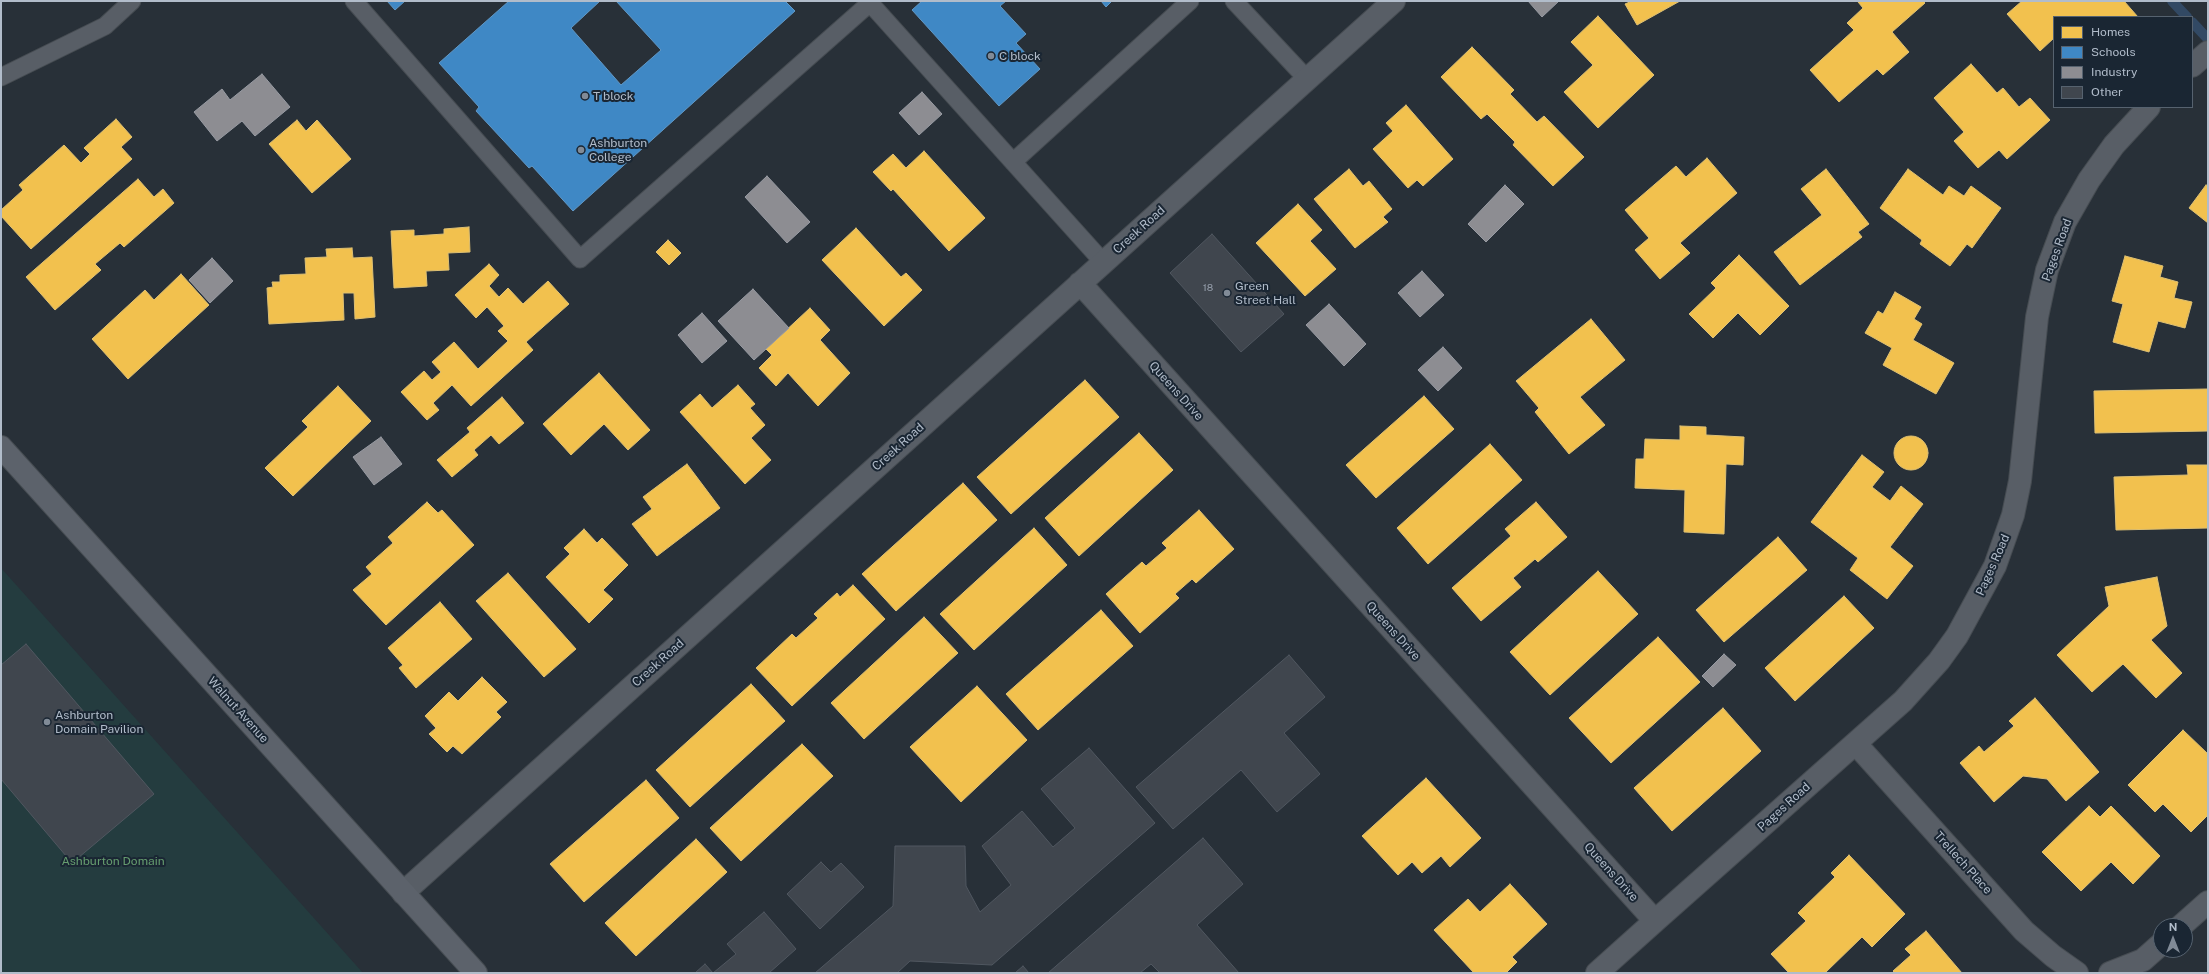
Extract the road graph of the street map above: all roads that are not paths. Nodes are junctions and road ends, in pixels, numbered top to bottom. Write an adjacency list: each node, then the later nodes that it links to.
1 (132, 1): 6 (lane)
2 (354, 1): 9 (lane)
3 (1190, 1): 9 (lane)
4 (1234, 1): 7 (lane)
5 (1394, 1): 7 (street, Creek Road)
6 (1, 77)
7 (1307, 79): 10 (street, Creek Road)
8 (2148, 108): 13 (street, Pages Road)
9 (1013, 162): 10 (lane)
10 (1103, 262): 11 (street, Creek Road)
11 (1080, 283): 14 (street, Creek Road); 17 (street, Queens Drive)
12 (1, 447): 14 (main road, Walnut Avenue)
13 (1856, 744): 17 (street, Pages Road); 21 (street, Trellech Place)
14 (403, 892): 19 (main road, Walnut Avenue)
15 (2208, 902): 16 (street)
16 (2190, 918)
17 (1655, 921): 20 (street)
18 (2153, 951): 22 (street)
19 (476, 973)
20 (1597, 973)
21 (2078, 973)
22 (2110, 973)

